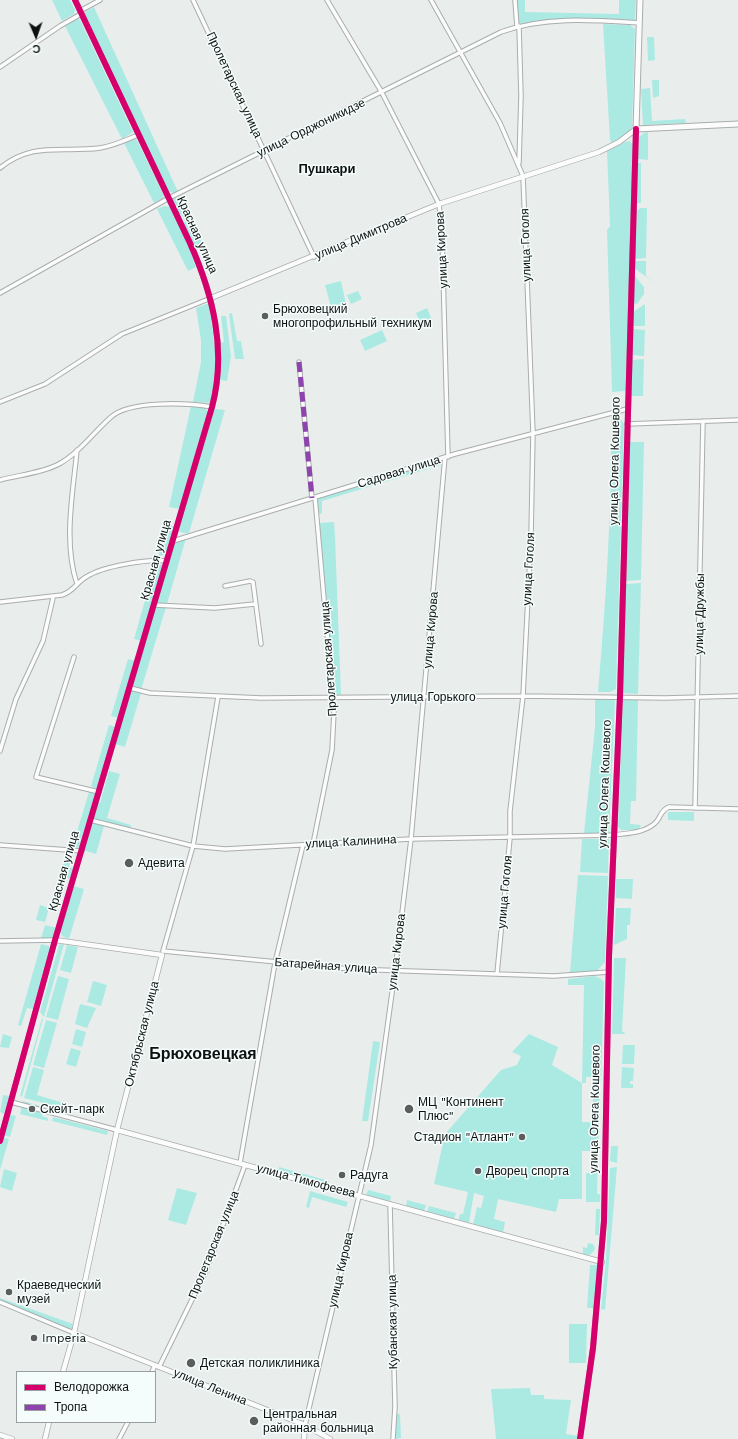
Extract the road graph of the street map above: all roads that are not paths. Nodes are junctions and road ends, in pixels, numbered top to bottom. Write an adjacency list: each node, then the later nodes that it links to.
1 (75, 0): 8 (street, Красная улица)
2 (100, 0): 8 (street)
3 (194, 0): 17 (street, Пролетарская улица)
4 (327, 0): 13 (street, улица Кирова)
5 (431, 0): 11 (street, улица Гоголя)
6 (515, 0): 10 (street, улица Гоголя)
7 (640, 0): 9 (main road, улица Олега Кошевого)
8 (81, 12): 12 (street); 16 (street, Красная улица)
9 (639, 23): 10 (street, улица Орджоникидзе); 15 (main road, улица Олега Кошевого)
10 (518, 26): 11 (street, улица Орджоникидзе); 18 (street, улица Гоголя)
11 (461, 52): 13 (street, улица Орджоникидзе); 18 (street, улица Гоголя)
12 (0, 67)
13 (381, 91): 17 (street, улица Орджоникидзе); 22 (street, улица Кирова)
14 (738, 124): 15 (main road)
15 (636, 130): 20 (street, улица Димитрова); 29 (street, улица Олега Кошевого)
16 (138, 135): 19 (street); 21 (street, Красная улица)
17 (264, 150): 21 (street, улица Орджоникидзе); 23 (street, Пролетарская улица)
18 (519, 164): 20 (street, улица Гоголя)
19 (0, 168)
20 (523, 176): 22 (street, улица Димитрова); 33 (street, улица Гоголя)
21 (169, 198): 24 (street, улица Орджоникидзе); 25 (street, Красная улица)
22 (439, 204): 23 (street, улица Димитрова); 35 (street, улица Кирова)
23 (314, 257): 25 (street, улица Димитрова)
24 (0, 293)
25 (211, 298): 27 (street, улица Димитрова); 28 (street, Красная улица)
26 (299, 362): 37 (street, Пролетарская улица)
27 (0, 402)
28 (212, 407): 34 (street); 38 (street, Красная улица)
29 (627, 409): 32 (street, улица Олега Кошевого); 33 (street, Садовая улица)
30 (738, 420): 31 (street)
31 (703, 421): 32 (street); 51 (street, улица Дружбы)
32 (627, 424): 50 (street, улица Олега Кошевого)
33 (533, 433): 35 (street, Садовая улица); 49 (street, улица Гоголя)
34 (77, 450): 36 (street); 40 (street)
35 (447, 457): 37 (street, Садовая улица); 55 (street, улица Кирова)
36 (0, 480)
37 (314, 498): 38 (street, Садовая улица); 54 (street, Пролетарская улица)
38 (173, 541): 39 (street, Красная улица)
39 (167, 561): 40 (street); 45 (street, Красная улица)
40 (77, 584): 42 (street)
41 (225, 586): 44 (street)
42 (53, 598): 43 (street); 56 (street)
43 (0, 602)
44 (255, 604): 45 (street); 46 (street)
45 (154, 605): 48 (street, Красная улица)
46 (261, 644)
47 (74, 657): 57 (street)
48 (130, 688): 53 (street, улица Горького); 57 (street, Красная улица)
49 (523, 696): 50 (street, улица Горького); 55 (street, улица Горького); 62 (street, улица Гоголя)
50 (620, 696): 51 (street, улица Горького); 61 (street, улица Олега Кошевого)
51 (698, 696): 52 (street, улица Горького); 58 (street, улица Дружбы)
52 (738, 696)
53 (218, 697): 54 (street, улица Горького); 67 (street, Октябрьская улица)
54 (334, 697): 55 (street, улица Горького); 64 (street, Пролетарская улица)
55 (425, 697): 63 (street, улица Кирова)
56 (0, 751)
57 (99, 792): 60 (street, Красная улица)
58 (695, 808): 59 (street, улица Калинина); 61 (street, улица Калинина)
59 (738, 809)
60 (90, 820): 67 (street, улица Калинина); 68 (street, Красная улица)
61 (614, 835): 62 (street, улица Калинина); 74 (street, улица Олега Кошевого)
62 (510, 838): 63 (street, улица Калинина); 75 (street, улица Гоголя)
63 (411, 839): 64 (street, улица Калинина); 73 (street, улица Кирова)
64 (313, 844): 66 (street, улица Калинина)
65 (0, 845): 68 (street)
66 (303, 845): 67 (street, улица Калинина); 72 (street)
67 (193, 846): 71 (street, Октябрьская улица)
68 (82, 851): 69 (street, Красная улица)
69 (55, 940): 70 (street, Батарейная улица); 71 (street, Батарейная улица); 76 (street, Красная улица)
70 (0, 941)
71 (163, 953): 72 (street, Батарейная улица); 77 (street, Октябрьская улица)
72 (275, 963): 73 (street, Батарейная улица); 79 (street)
73 (395, 971): 75 (street, Батарейная улица); 81 (street, улица Кирова)
74 (609, 972): 75 (street, Батарейная улица); 83 (street, улица Олега Кошевого)
75 (497, 974)
76 (11, 1102): 77 (street, улица Тимофеева); 78 (street, Красная улица)
77 (117, 1130): 79 (street, улица Тимофеева); 85 (street, Октябрьская улица)
78 (0, 1140)
79 (240, 1163): 80 (street, улица Тимофеева)
80 (245, 1165): 81 (street, улица Тимофеева); 86 (street, Пролетарская улица)
81 (359, 1196): 82 (street, улица Тимофеева); 91 (street, улица Кирова)
82 (390, 1204): 83 (street, улица Тимофеева); 98 (street, Кубанская улица)
83 (602, 1262): 99 (street, улица Олега Кошевого)
84 (0, 1302): 85 (street, улица Ленина)
85 (74, 1333): 86 (street, улица Ленина); 87 (street, Октябрьская улица)
86 (157, 1366): 88 (street, Пролетарская улица); 91 (street, улица Ленина)
87 (63, 1371)
88 (153, 1371)
89 (49, 1423): 94 (street)
90 (127, 1423): 95 (street)
91 (305, 1425): 96 (street, улица Кирова); 97 (street, улица Ленина)
92 (0, 1435): 93 (street)
93 (12, 1439)
94 (45, 1439)
95 (119, 1439)
96 (304, 1439)
97 (330, 1439)
98 (393, 1439)
99 (580, 1439)

